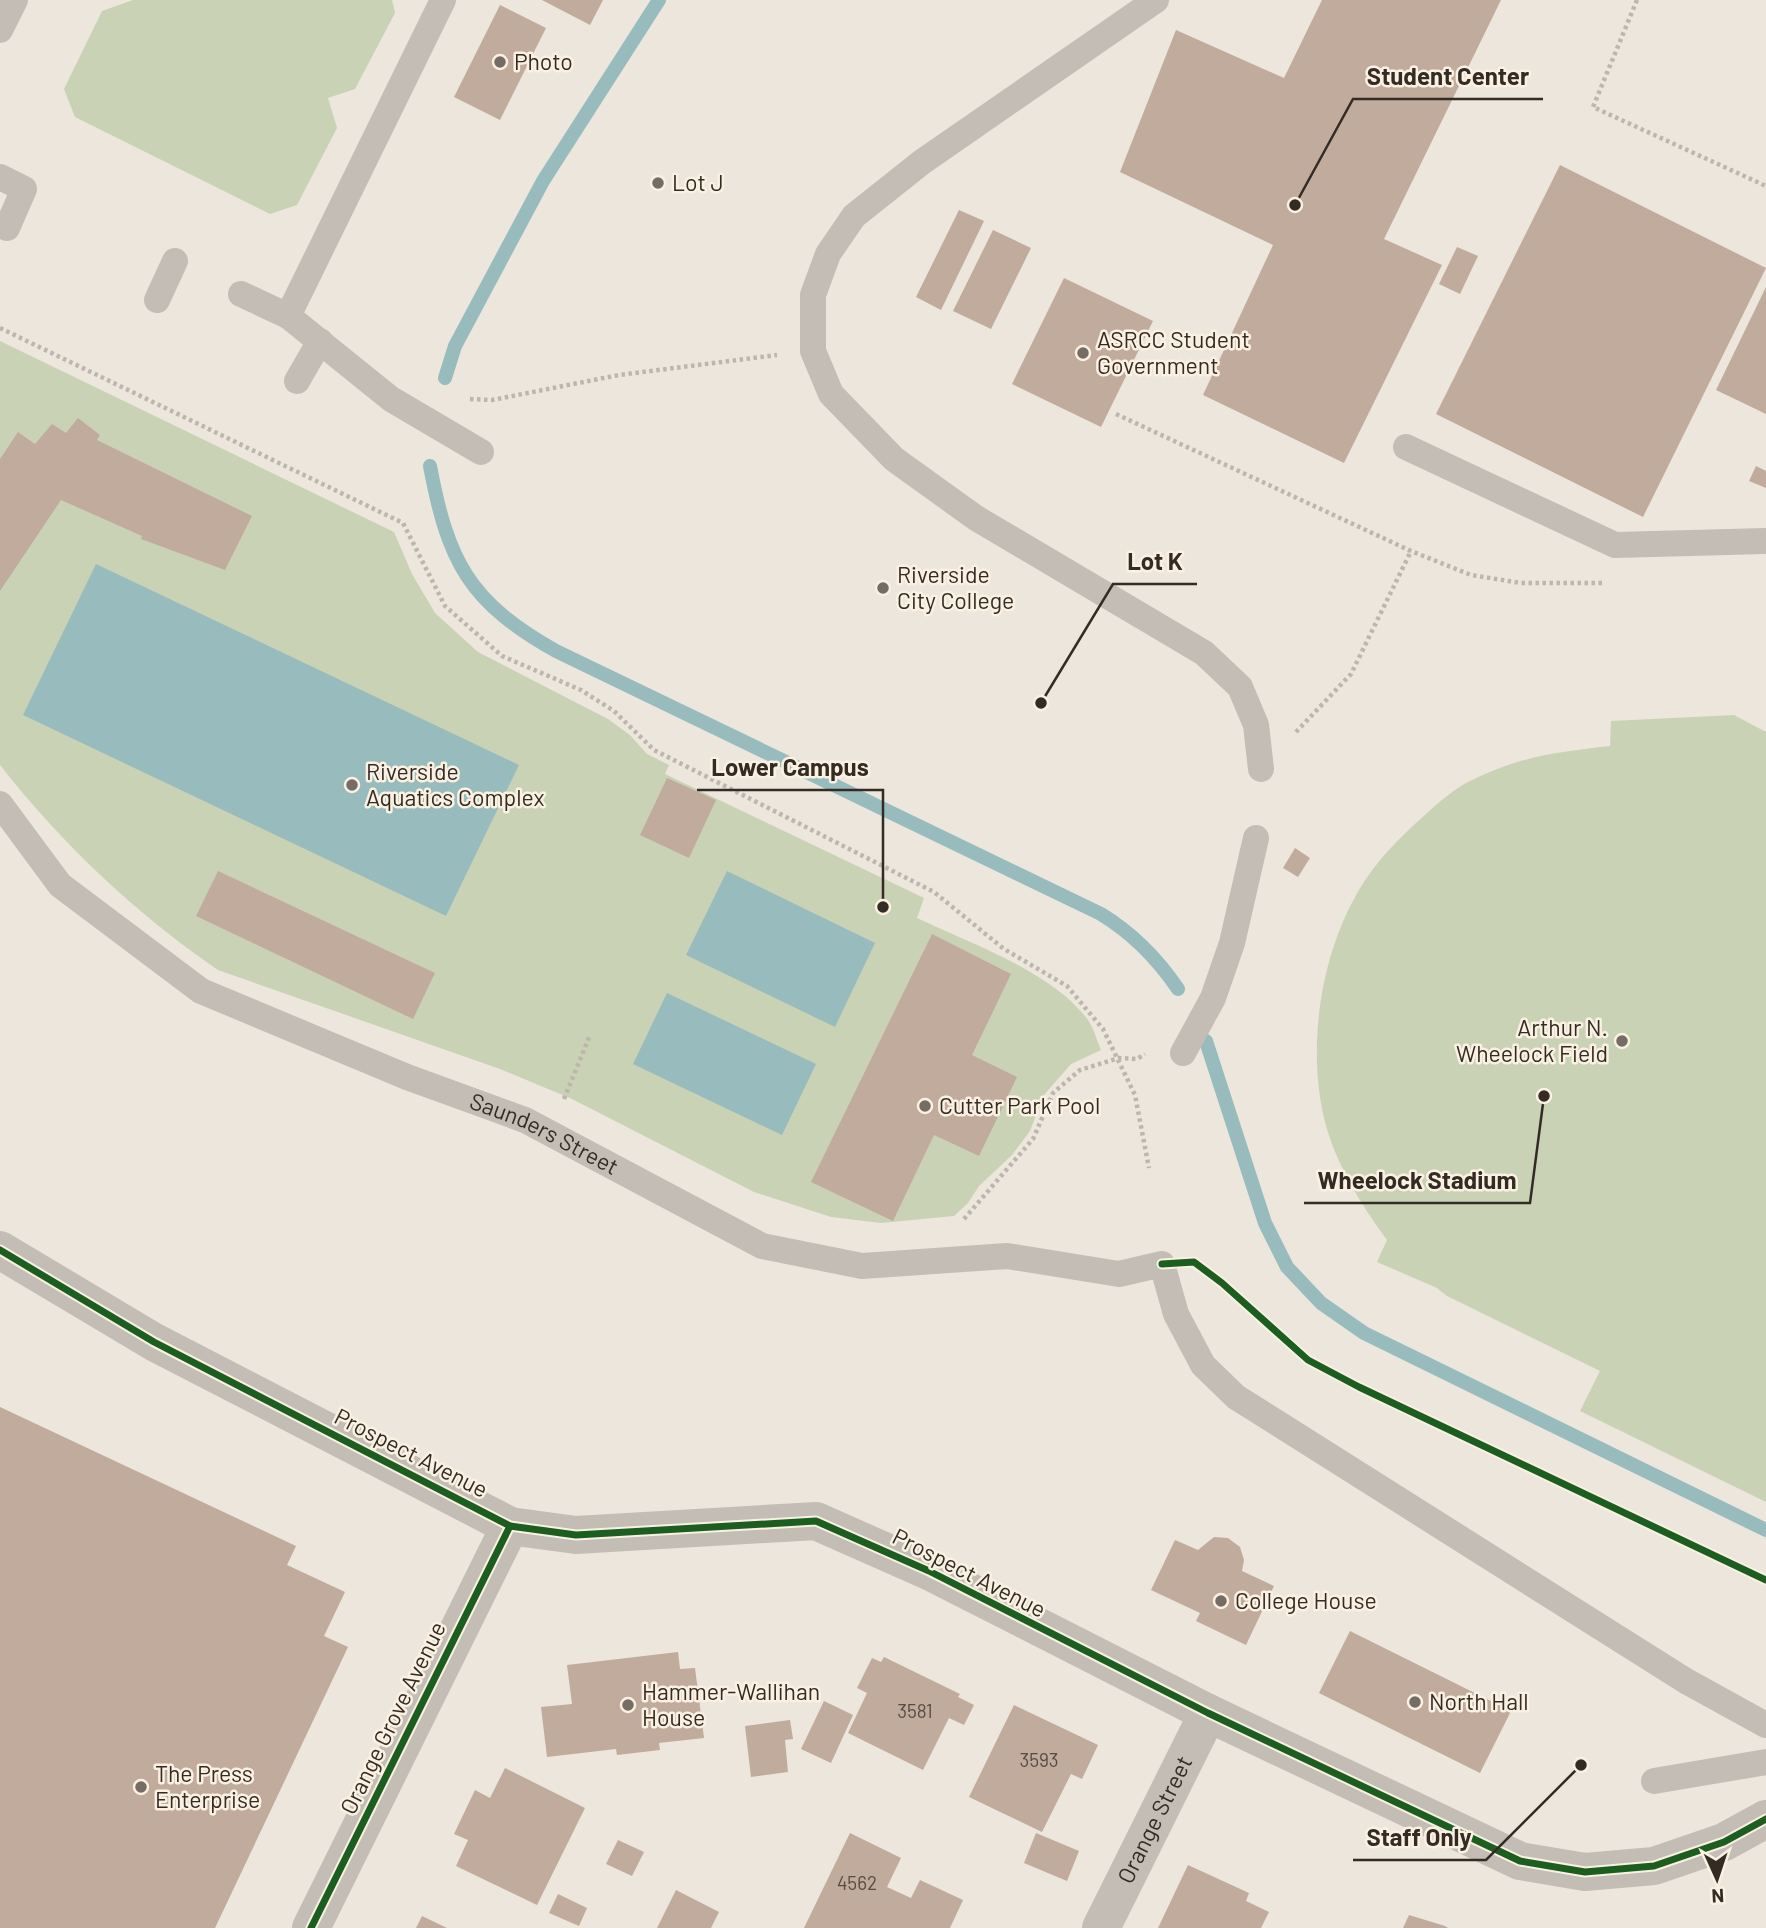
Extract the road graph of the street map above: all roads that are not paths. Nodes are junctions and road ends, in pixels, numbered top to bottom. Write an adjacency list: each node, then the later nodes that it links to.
1 (15, 0): 4 (lane)
2 (443, 0): 10 (lane)
3 (1156, 0): 16 (lane)
4 (0, 30)
5 (0, 177): 6 (lane)
6 (7, 228)
7 (175, 261): 9 (lane)
8 (241, 294): 10 (lane)
9 (157, 300)
10 (288, 316): 11 (lane)
11 (320, 341): 12 (lane); 14 (lane)
12 (296, 381)
13 (1406, 447): 15 (lane)
14 (481, 452)
15 (1766, 541)
16 (1261, 769)
17 (0, 804): 23 (lane, Saunders Street)
18 (1256, 838): 19 (lane)
19 (1183, 1053)
20 (0, 1250): 21 (street, Prospect Avenue)
21 (510, 1526): 22 (street, Prospect Avenue); 27 (street, Orange Grove Avenue)
22 (1208, 1713): 26 (street, Prospect Avenue); 28 (street, Orange Street)
23 (1766, 1725)
24 (1766, 1762): 25 (lane)
25 (1654, 1781)
26 (1766, 1819)
27 (311, 1928)
28 (1101, 1928)

